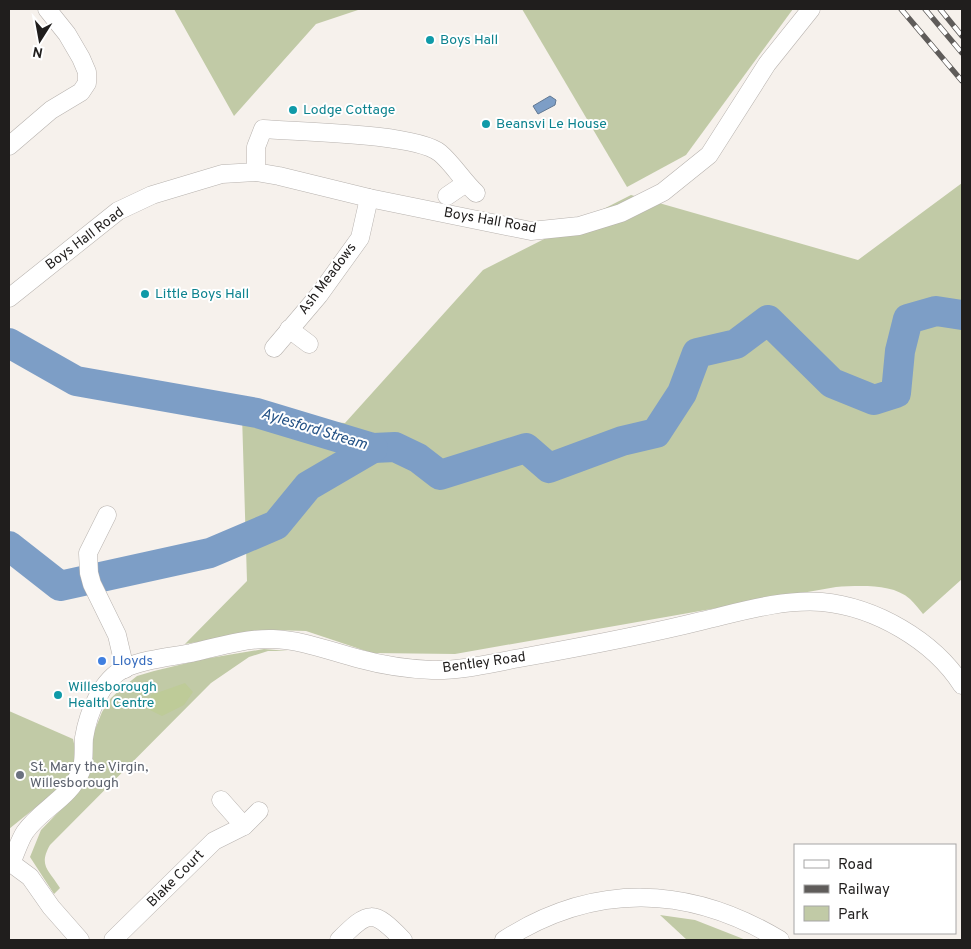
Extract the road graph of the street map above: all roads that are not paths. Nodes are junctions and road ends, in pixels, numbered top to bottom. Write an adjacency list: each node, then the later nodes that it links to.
1 (47, 9): 3 (street)
2 (811, 9): 6 (street, Boys Hall Road)
3 (9, 146)
4 (256, 172): 5 (street, Boys Hall Road); 6 (street, Boys Hall Road); 7 (street, Boys Hall Road)
5 (446, 196)
6 (369, 198): 8 (street, Ash Meadows)
7 (9, 297)
8 (289, 329): 9 (street); 10 (street, Ash Meadows)
9 (309, 344)
10 (274, 348)
11 (107, 515): 12 (street)
12 (125, 669): 13 (street, Bentley Road); 17 (street, Bentley Road)
13 (962, 685)
14 (221, 800): 16 (street)
15 (259, 811): 16 (street, Blake Court)
16 (244, 826): 19 (street, Blake Court)
17 (10, 862): 18 (street)
18 (80, 940)
19 (113, 940)
20 (339, 940): 21 (street)
21 (403, 940)
22 (504, 940): 23 (street)
23 (780, 940)

